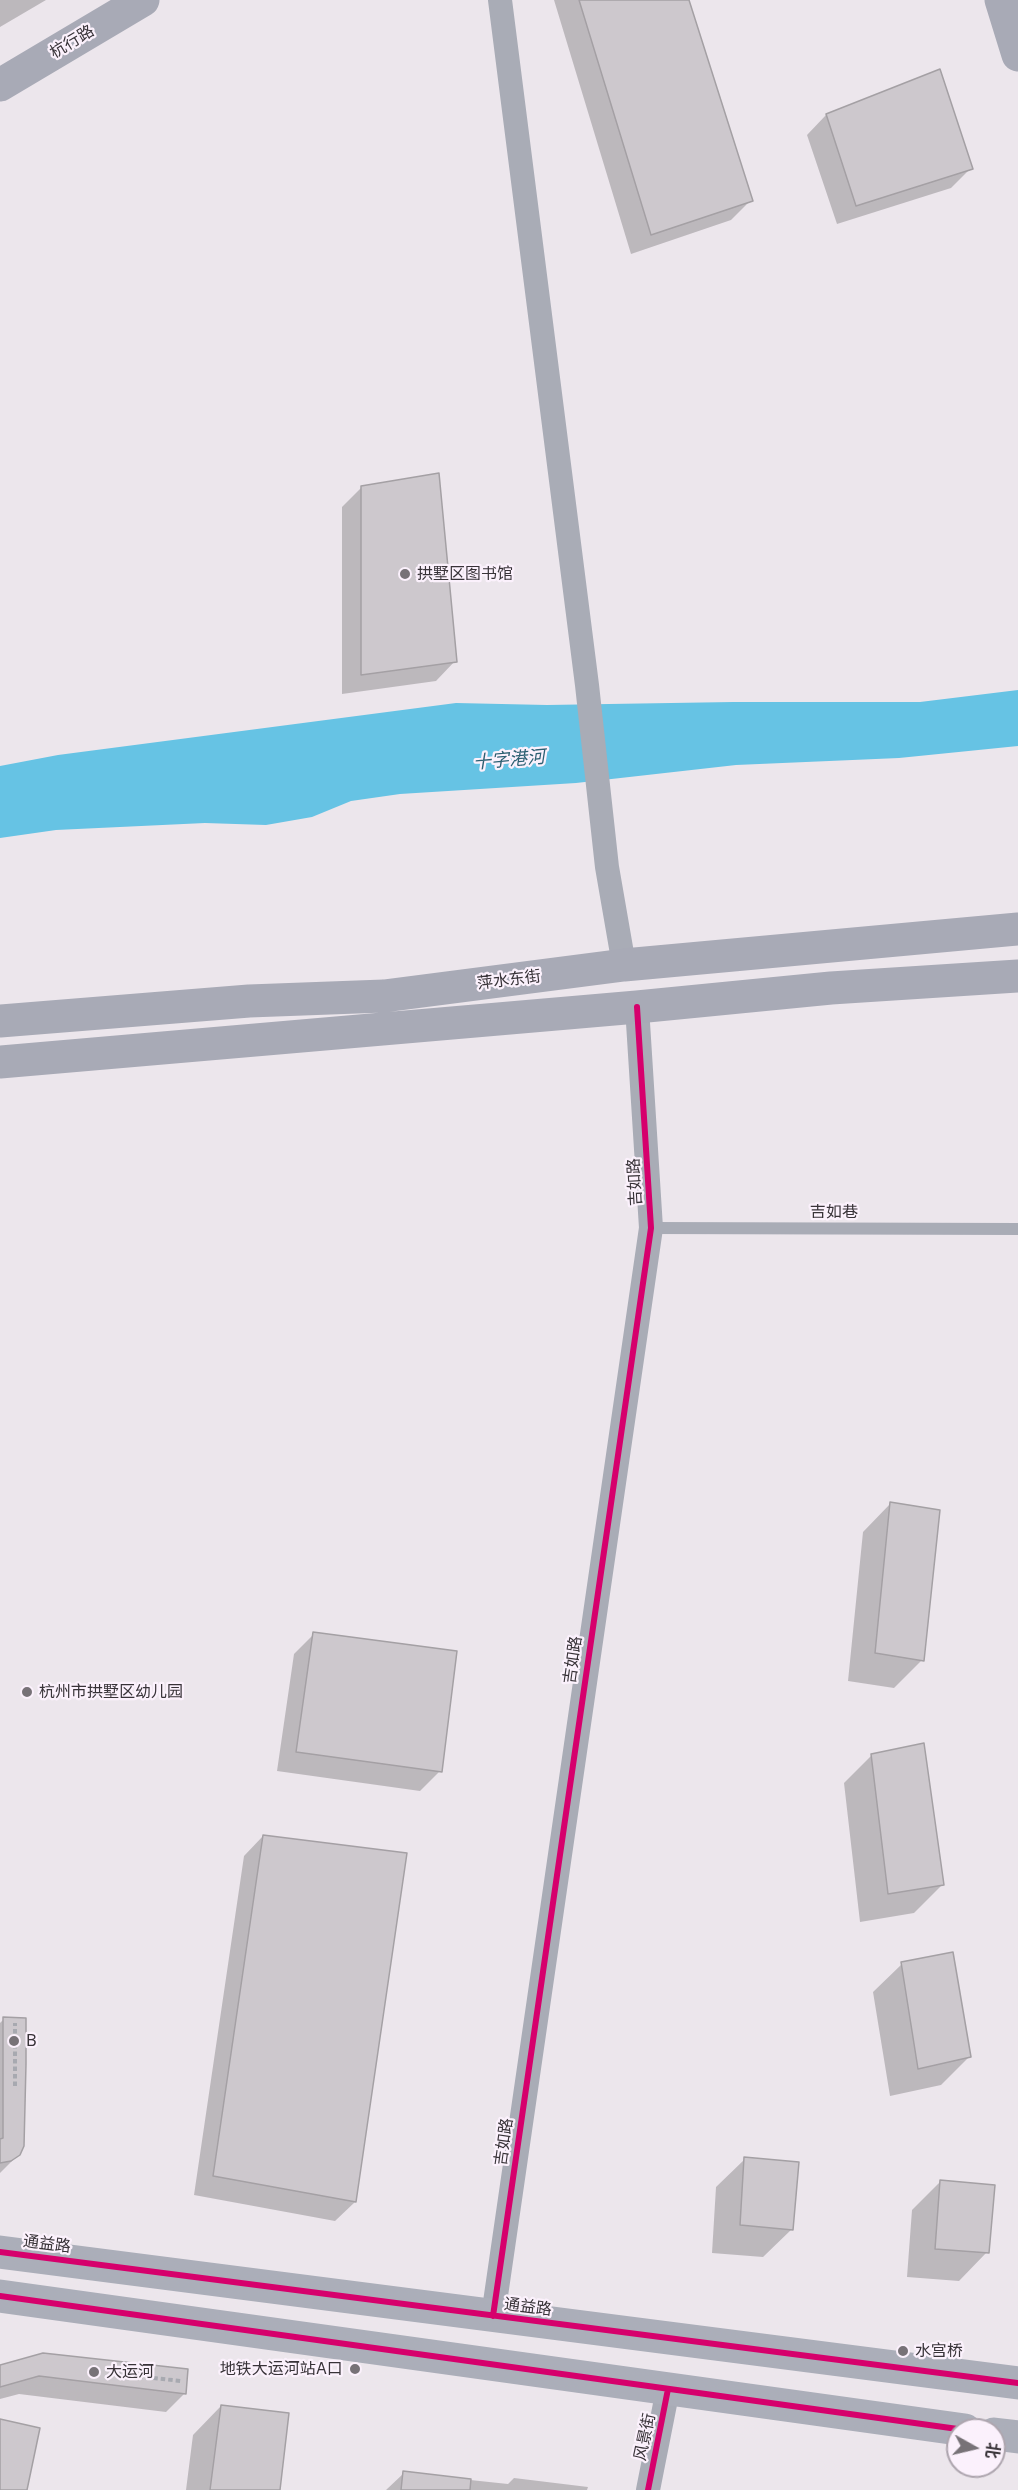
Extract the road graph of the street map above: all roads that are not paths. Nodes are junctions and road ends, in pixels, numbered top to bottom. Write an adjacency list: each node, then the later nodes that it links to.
1 (108, 0): 6 (main road, 杭行路)
2 (143, 0): 7 (main road, 杭行路)
3 (500, 0): 9 (street)
4 (1000, 0): 5 (main road)
5 (1018, 55)
6 (0, 63)
7 (0, 85)
8 (1018, 929): 9 (main road, 萍水东街)
9 (624, 965): 12 (main road, 萍水东街)
10 (1018, 976): 11 (main road)
11 (637, 1007): 13 (main road); 14 (street, 吉如路)
12 (0, 1021)
13 (0, 1062)
14 (651, 1228): 15 (lane, 吉如巷); 18 (street, 吉如路)
15 (1018, 1229)
16 (0, 2252): 18 (main road, 通益路)
17 (0, 2296): 20 (main road)
18 (493, 2316): 19 (main road, 通益路)
19 (1018, 2383)
20 (668, 2389): 21 (main road); 22 (street, 风景街)
21 (946, 2427)
22 (648, 2490)

